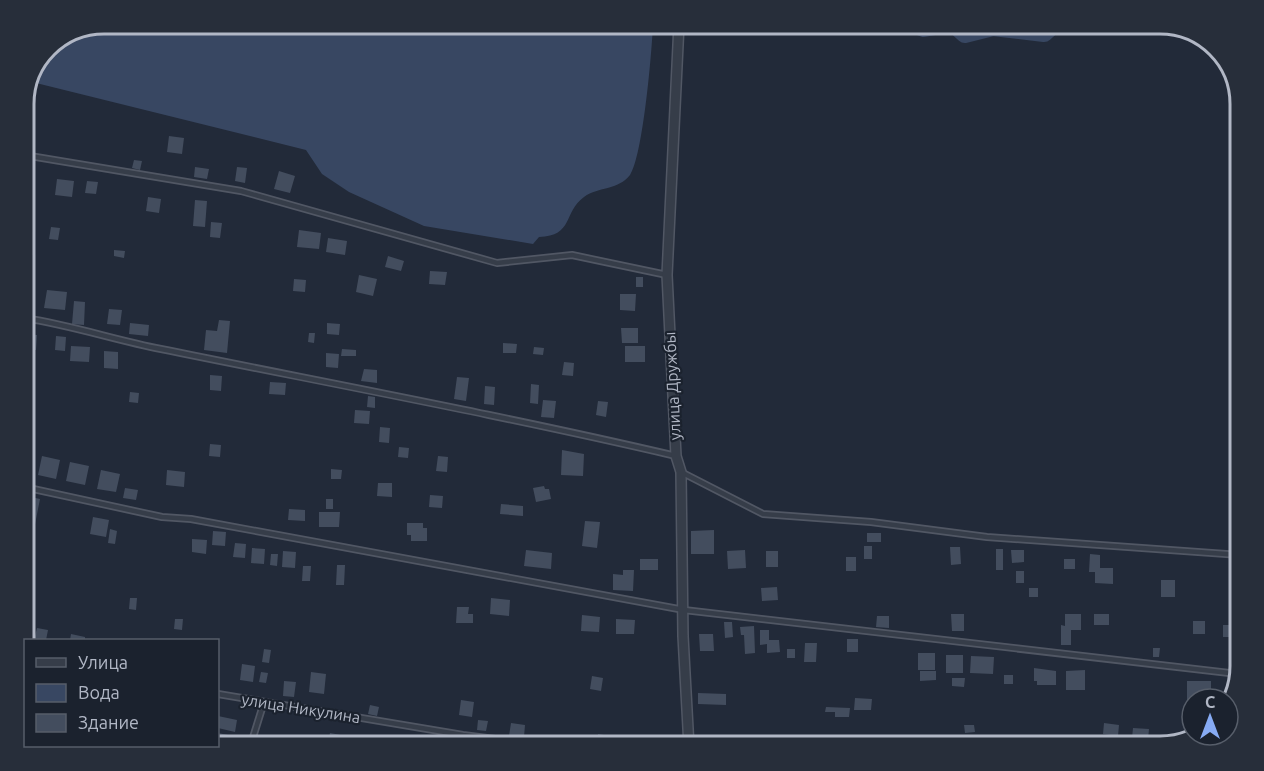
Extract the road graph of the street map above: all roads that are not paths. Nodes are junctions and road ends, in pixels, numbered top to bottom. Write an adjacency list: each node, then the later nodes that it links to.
1 (678, 35): 3 (street, улица Дружбы)
2 (35, 157): 3 (lane)
3 (667, 275): 5 (street, улица Дружбы)
4 (35, 320): 5 (lane)
5 (676, 456): 6 (lane)
6 (681, 472): 8 (lane); 9 (street)
7 (35, 489): 9 (lane)
8 (1230, 554)
9 (684, 610): 10 (lane); 15 (street)
10 (1229, 673)
11 (219, 694): 12 (lane, улица Никулина)
12 (264, 702): 13 (lane); 14 (lane, улица Никулина)
13 (253, 736)
14 (471, 736)
15 (689, 736)

